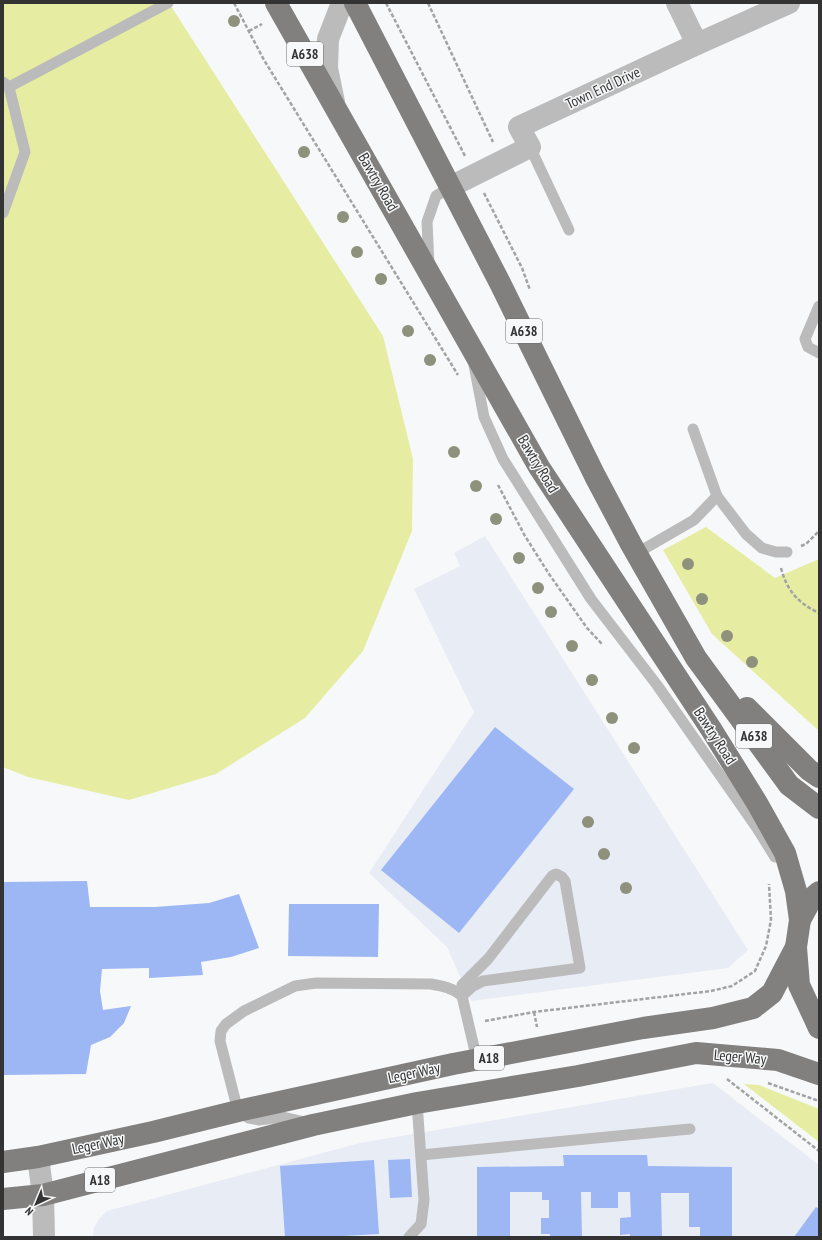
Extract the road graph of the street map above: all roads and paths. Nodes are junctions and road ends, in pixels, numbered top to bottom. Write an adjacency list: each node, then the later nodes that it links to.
1 (168, 3): 11 (lane)
2 (234, 3): 22 (path)
3 (276, 3): 12 (highway, Bawtry Road / A638)
4 (342, 3): 12 (street)
5 (355, 3): 16 (highway, Bawtry Road / A638)
6 (386, 3): 15 (path)
7 (428, 3): 14 (path)
8 (677, 3): 10 (street)
9 (789, 3): 10 (street, Town End Drive)
10 (697, 44): 13 (street, Town End Drive)
11 (6, 85): 17 (lane)
12 (334, 105): 19 (highway, Bawtry Road / A638)
13 (530, 147): 14 (street); 18 (lane)
14 (501, 161): 16 (street)
15 (468, 162)
16 (450, 187): 19 (lane); 28 (highway, Bawtry Road / A638)
17 (3, 213)
18 (569, 230)
19 (430, 273): 36 (highway, Bawtry Road / A638)
20 (819, 306): 21 (lane)
21 (819, 353)
22 (459, 381)
23 (693, 429): 25 (lane)
24 (497, 483): 30 (path)
25 (717, 496): 27 (lane); 28 (lane)
26 (819, 531): 27 (path)
27 (781, 552): 29 (path)
28 (637, 553): 31 (highway, Bawtry Road / A638)
29 (819, 613)
30 (607, 649)
31 (696, 658): 32 (highway, Bawtry Road); 33 (highway, Bawtry Road / A638)
32 (819, 777)
33 (819, 808)
34 (768, 879): 39 (path)
35 (819, 892): 36 (highway)
36 (800, 920): 37 (highway)
37 (796, 947): 40 (highway); 41 (highway, Leger Way / A18)
38 (462, 996): 38 (lane); 39 (lane); 47 (lane)
39 (469, 1024): 41 (lane)
40 (819, 1028)
41 (477, 1060): 47 (highway, Leger Way / A18)
42 (819, 1074): 46 (highway, Leger Way / A18)
43 (731, 1076): 50 (path)
44 (767, 1082): 45 (path)
45 (819, 1101)
46 (417, 1103): 48 (highway, Leger Way / A18); 51 (lane)
47 (238, 1111): 48 (lane); 52 (highway, Leger Way / A18)
48 (313, 1125): 54 (highway, Leger Way / A18)
49 (690, 1129): 51 (lane)
50 (819, 1151)
51 (422, 1156): 57 (lane)
52 (38, 1157): 53 (highway, Leger Way / A18); 54 (street)
53 (3, 1162)
54 (43, 1195): 55 (highway, Leger Way / A18); 56 (street)
55 (3, 1199)
56 (44, 1237)
57 (409, 1237)

